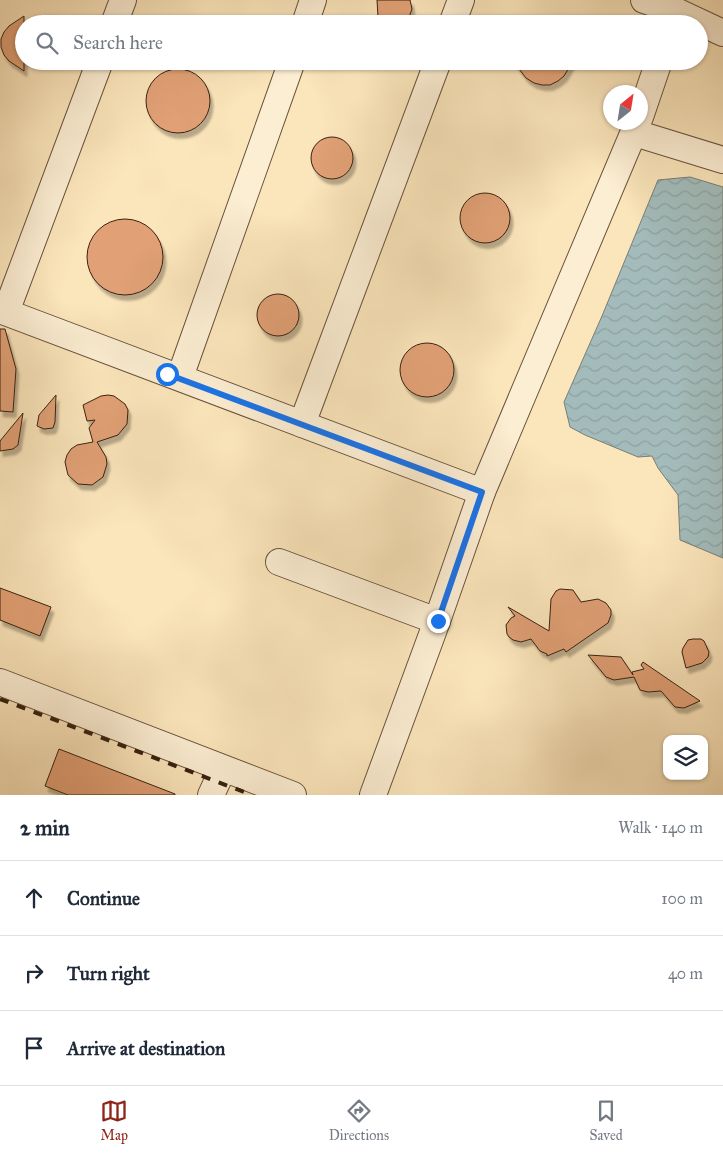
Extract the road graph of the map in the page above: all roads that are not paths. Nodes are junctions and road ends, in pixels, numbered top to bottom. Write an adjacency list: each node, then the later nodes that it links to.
1 (123, 0): 6 (lane)
2 (313, 0): 7 (lane)
3 (461, 0): 8 (lane)
4 (644, 0): 5 (lane)
5 (676, 12)
6 (117, 15)
7 (308, 15)
8 (455, 15)
9 (708, 26): 10 (lane)
10 (723, 33)
11 (97, 70): 19 (lane)
12 (289, 70): 20 (lane)
13 (435, 70): 21 (lane)
14 (656, 70): 15 (lane)
15 (648, 94)
16 (648, 128): 18 (lane)
17 (635, 130): 22 (lane)
18 (723, 160)
19 (3, 311): 20 (lane)
20 (180, 377): 21 (lane)
21 (302, 424): 22 (lane)
22 (482, 492): 24 (lane)
23 (279, 562): 24 (lane)
24 (438, 621): 29 (lane)
25 (0, 682): 26 (lane)
26 (223, 769): 27 (lane); 28 (lane)
27 (211, 795)
28 (293, 795)
29 (373, 795)

